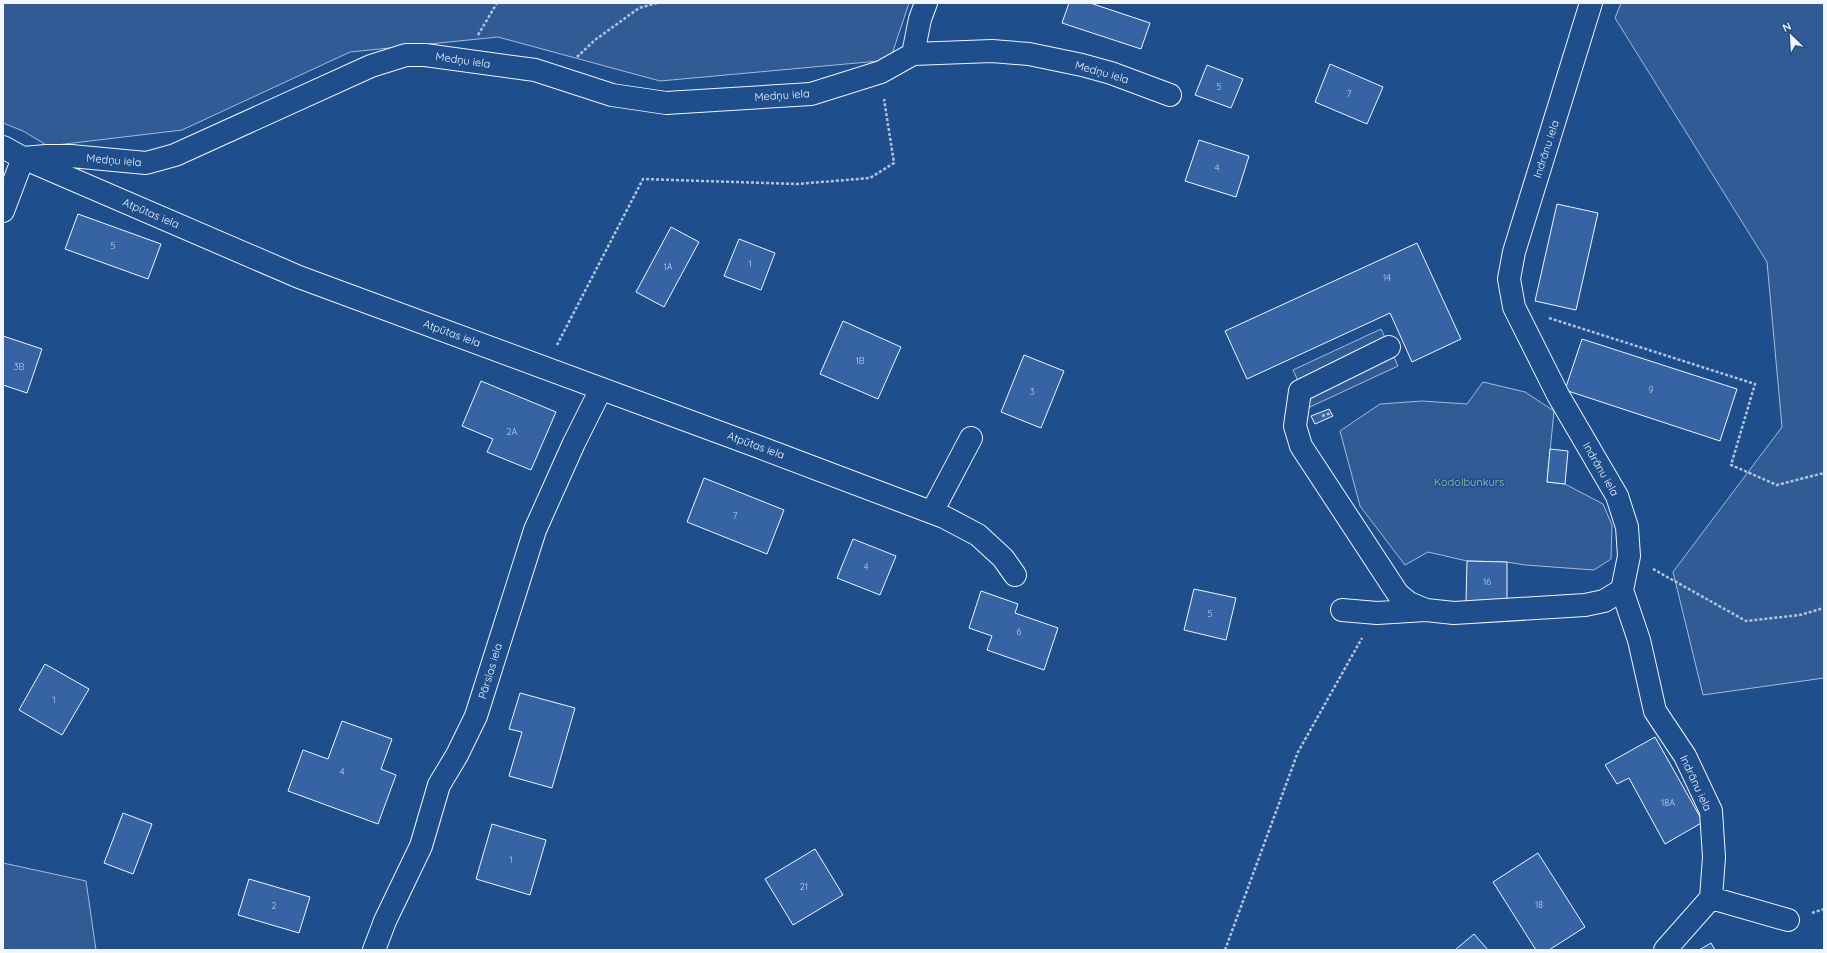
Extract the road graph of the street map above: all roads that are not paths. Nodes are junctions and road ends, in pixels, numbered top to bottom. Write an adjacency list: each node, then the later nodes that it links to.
1 (926, 3): 3 (street)
2 (1591, 3): 13 (street, Indrānu iela)
3 (913, 54): 4 (street, Medņu iela); 6 (street, Medņu iela)
4 (1170, 95)
5 (3, 147): 6 (street, Atpūtas iela)
6 (23, 158): 7 (street); 9 (street, Atpūtas iela)
7 (3, 211)
8 (1389, 347): 15 (street)
9 (601, 388): 11 (street, Atpūtas iela); 18 (street, Pārslas iela)
10 (971, 438): 11 (street)
11 (932, 512): 12 (street, Atpūtas iela)
12 (1015, 575)
13 (1622, 590): 15 (street); 16 (street, Indrānu iela)
14 (1342, 610): 15 (street)
15 (1426, 610)
16 (1711, 898): 17 (street); 19 (street)
17 (1788, 920)
18 (374, 950)
19 (1665, 950)

